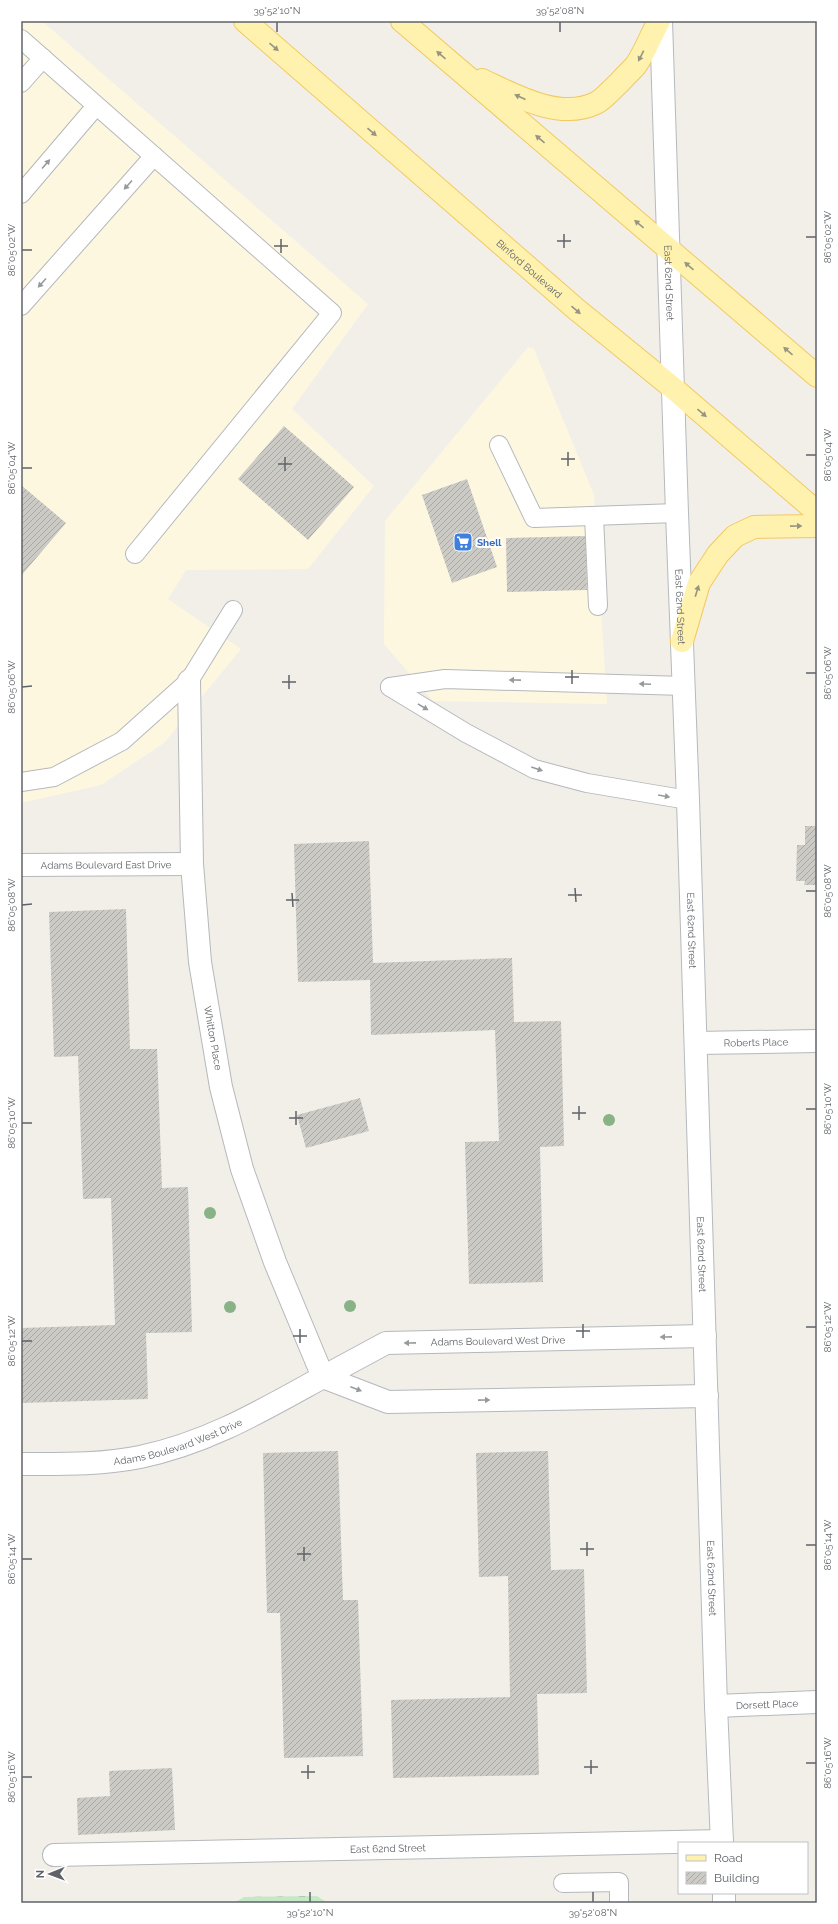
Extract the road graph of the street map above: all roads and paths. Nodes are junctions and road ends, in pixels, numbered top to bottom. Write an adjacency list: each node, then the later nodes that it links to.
1 (245, 21): 14 (main road, Binford Boulevard, one-way to 14)
2 (402, 21): 6 (main road, one-way to 2)
3 (660, 21): 6 (main road, one-way to 6); 11 (street, East 62nd Street)
4 (21, 40): 5 (lane)
5 (43, 58): 7 (lane); 8 (lane)
6 (459, 70): 11 (main road, one-way to 6)
7 (21, 83)
8 (96, 106): 9 (lane); 10 (lane, one-way to 8)
9 (154, 156): 12 (lane, one-way to 12); 20 (lane)
10 (21, 194)
11 (669, 249): 13 (main road, one-way to 11); 14 (street, East 62nd Street)
12 (21, 306)
13 (817, 376)
14 (672, 388): 16 (main road, Binford Boulevard, one-way to 16); 17 (street, East 62nd Street)
15 (499, 445): 18 (lane)
16 (817, 512)
17 (677, 513): 18 (lane); 23 (street, East 62nd Street)
18 (594, 516): 21 (lane)
19 (817, 526): 23 (main road, one-way to 19)
20 (135, 554)
21 (598, 606)
22 (233, 610): 24 (lane)
23 (682, 641): 25 (street, East 62nd Street)
24 (188, 681): 26 (lane); 28 (street, Whitton Place)
25 (684, 686): 27 (street, East 62nd Street); 27 (lane, one-way to 27)
26 (21, 782)
27 (688, 800): 31 (street, East 62nd Street)
28 (192, 864): 29 (street, Adams Boulevard East Drive); 33 (street, Whitton Place)
29 (21, 865)
30 (817, 1041): 31 (street, Roberts Place)
31 (696, 1043): 32 (street, East 62nd Street)
32 (705, 1336): 33 (street, Adams Boulevard West Drive, one-way to 33); 34 (street, East 62nd Street)
33 (324, 1377): 34 (street, one-way to 34); 35 (street, Adams Boulevard West Drive)
34 (707, 1396): 37 (street, East 62nd Street)
35 (21, 1464)
36 (817, 1702): 37 (street, Dorsett Place)
37 (716, 1706): 38 (street, East 62nd Street)
38 (722, 1842)
39 (678, 1843): 40 (street, East 62nd Street)
40 (54, 1856)
41 (563, 1883): 42 (lane)
42 (620, 1903)

